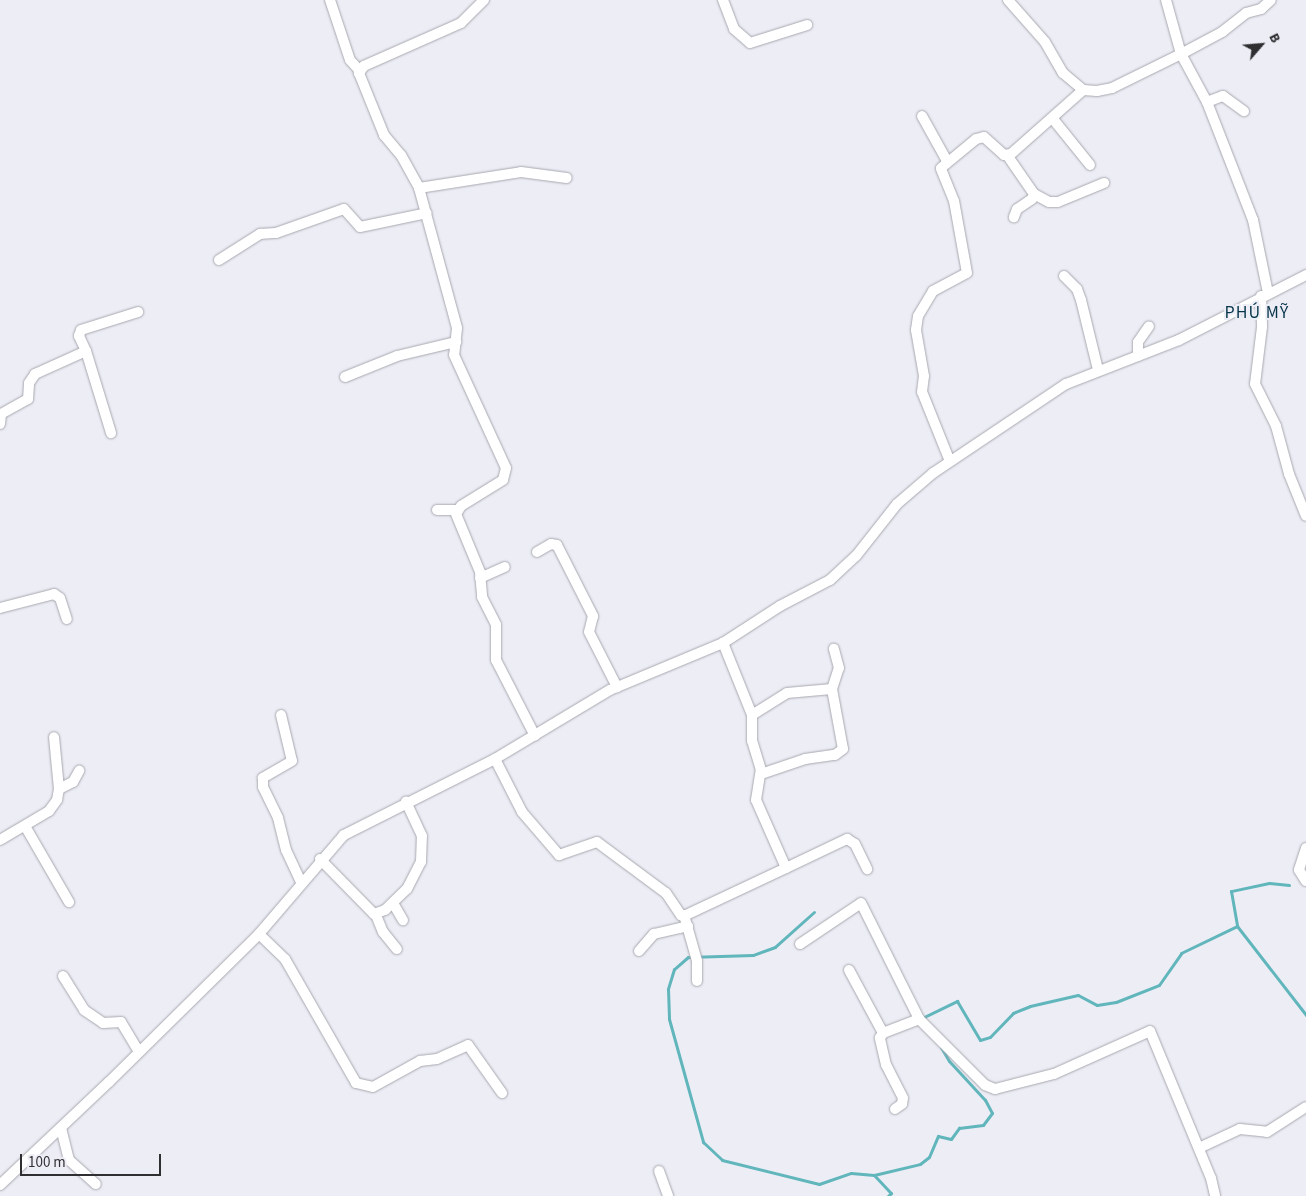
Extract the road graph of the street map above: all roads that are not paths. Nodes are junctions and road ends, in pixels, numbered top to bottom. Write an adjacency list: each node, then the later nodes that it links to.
1 (330, 0): 9 (street)
2 (484, 0): 9 (street)
3 (723, 0): 7 (street)
4 (1008, 0): 10 (street)
5 (1166, 0): 8 (street)
6 (1271, 0): 8 (street)
7 (806, 25)
8 (1181, 54): 10 (street); 11 (street)
9 (360, 71): 20 (street)
10 (1083, 90): 14 (street)
11 (1207, 102): 12 (street); 27 (street)
12 (1244, 111)
13 (922, 116): 16 (street)
14 (1053, 119): 15 (street); 17 (street)
15 (1007, 155): 16 (street); 21 (street)
16 (947, 161): 37 (street)
17 (1090, 165)
18 (567, 178): 20 (street)
19 (1104, 182): 21 (street)
20 (419, 188): 22 (street)
21 (1034, 194): 23 (street)
22 (427, 213): 24 (street); 30 (street)
23 (1014, 217)
24 (219, 260)
25 (1306, 275): 27 (street)
26 (1064, 276): 33 (street)
27 (1264, 295): 32 (street); 40 (street)
28 (138, 312): 31 (street)
29 (1148, 326): 32 (street)
30 (456, 342): 34 (street); 39 (street)
31 (86, 351): 35 (street); 36 (street)
32 (1138, 356): 33 (street)
33 (1098, 370): 37 (street)
34 (345, 377)
35 (0, 424)
36 (111, 433)
37 (949, 460): 46 (street)
38 (437, 510): 39 (street)
39 (457, 510): 43 (street)
40 (1306, 516)
41 (537, 552): 48 (street)
42 (505, 567): 43 (street)
43 (480, 578): 52 (street)
44 (0, 608): 45 (street)
45 (68, 619)
46 (723, 643): 48 (street); 51 (street)
47 (834, 649): 49 (street)
48 (617, 687): 52 (street)
49 (832, 688): 51 (street); 56 (street)
50 (280, 715): 66 (street)
51 (752, 715): 56 (street)
52 (535, 736): 54 (street)
53 (54, 737): 57 (street)
54 (495, 759): 58 (street); 70 (street)
55 (79, 771): 57 (street)
56 (761, 774): 63 (street)
57 (59, 789): 59 (street)
58 (406, 802): 62 (street); 68 (street)
59 (25, 826): 60 (street); 67 (street)
60 (0, 840)
61 (1306, 848): 65 (street)
62 (320, 859): 66 (street); 69 (street)
63 (786, 868): 64 (street); 70 (street)
64 (867, 869)
65 (1306, 881)
66 (302, 882): 73 (street)
67 (69, 902)
68 (393, 903): 69 (street); 71 (street)
69 (376, 915): 75 (street)
70 (684, 915): 72 (street)
71 (403, 920)
72 (688, 926): 76 (street); 79 (street)
73 (259, 934): 82 (street); 83 (street)
74 (800, 944): 80 (street)
75 (397, 949)
76 (639, 951)
77 (849, 970): 81 (street)
78 (63, 976): 82 (street)
79 (697, 981)
80 (919, 1019): 81 (street); 87 (street)
81 (883, 1033): 85 (street)
82 (139, 1052): 86 (street)
83 (502, 1093)
84 (1306, 1107): 87 (street)
85 (895, 1109)
86 (60, 1128): 89 (street); 90 (street)
87 (1199, 1148): 92 (street)
88 (659, 1172): 91 (street)
89 (96, 1184)
90 (0, 1185)
91 (668, 1196)
92 (1215, 1196)

